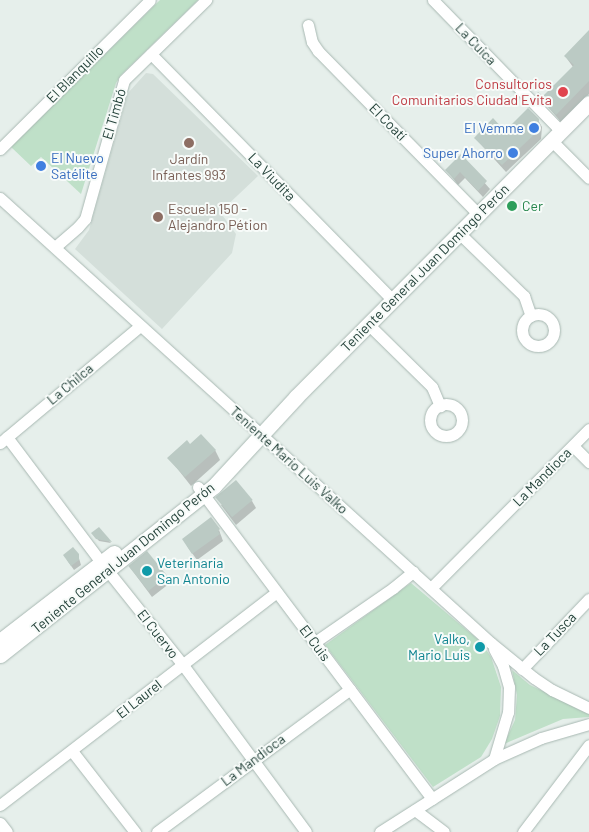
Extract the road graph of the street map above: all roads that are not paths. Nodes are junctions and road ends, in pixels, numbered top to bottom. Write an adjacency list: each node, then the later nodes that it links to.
1 (150, 0): 8 (street, El Blanquillo)
2 (206, 0): 5 (street, El Timbó)
3 (433, 0): 7 (street, La Cuica)
4 (308, 25): 11 (street, El Coatí)
5 (151, 54): 13 (street, El Timbó); 14 (street, La Viudita)
6 (589, 103): 7 (main road, Teniente General Juan Domingo Perón)
7 (556, 136): 9 (street, La Cuica); 11 (main road, Teniente General Juan Domingo Perón)
8 (0, 149)
9 (589, 178)
10 (0, 198): 13 (street, Teniente Mario Luis Valko)
11 (478, 214): 12 (main road, Teniente General Juan Domingo Perón)
12 (459, 234): 14 (main road, Teniente General Juan Domingo Perón); 15 (street)
13 (55, 247): 17 (street, Teniente Mario Luis Valko)
14 (392, 300): 16 (main road, Teniente General Juan Domingo Perón)
15 (531, 316)
16 (368, 325): 18 (street); 20 (main road, Teniente General Juan Domingo Perón)
17 (140, 326): 20 (street, Teniente Mario Luis Valko); 21 (street, La Chilca)
18 (440, 406)
19 (589, 429): 22 (street, La Mandioca)
20 (260, 434): 24 (main road, Teniente General Juan Domingo Perón); 26 (street, Teniente Mario Luis Valko)
21 (3, 440): 25 (street, El Cuervo)
22 (573, 446): 23 (street); 27 (street, La Mandioca)
23 (589, 462)
24 (201, 491): 25 (main road, Teniente General Juan Domingo Perón); 28 (street, El Cuis)
25 (105, 567): 30 (main road, Teniente General Juan Domingo Perón); 33 (main road, Teniente General Juan Domingo Perón); 34 (street, El Cuervo)
26 (412, 572): 27 (street, Teniente Mario Luis Valko); 31 (street)
27 (431, 588): 32 (street, Teniente Mario Luis Valko)
28 (277, 592): 31 (street, El Cuis); 34 (street, El Laurel)
29 (589, 599): 35 (street, La Tusca)
30 (2, 636)
31 (315, 642): 36 (street, El Cuis)
32 (491, 643): 35 (street, Teniente Mario Luis Valko); 41 (street)
33 (0, 655)
34 (183, 666): 40 (street, El Laurel); 42 (street, El Cuervo)
35 (522, 669): 37 (street, Teniente Mario Luis Valko)
36 (350, 689): 42 (street, La Mandioca); 43 (street, El Cuis)
37 (589, 708)
38 (589, 724): 41 (street)
39 (589, 745): 53 (street)
40 (72, 751): 44 (street, El Laurel); 48 (street)
41 (494, 759): 43 (street)
42 (253, 760): 49 (street, La Mandioca); 50 (street, El Cuervo)
43 (432, 799): 45 (street)
44 (0, 806)
45 (415, 810): 51 (street); 52 (street)
46 (0, 823): 47 (street)
47 (7, 832)
48 (135, 832)
49 (157, 832)
50 (306, 832)
51 (380, 832)
52 (444, 832)
53 (523, 832)

